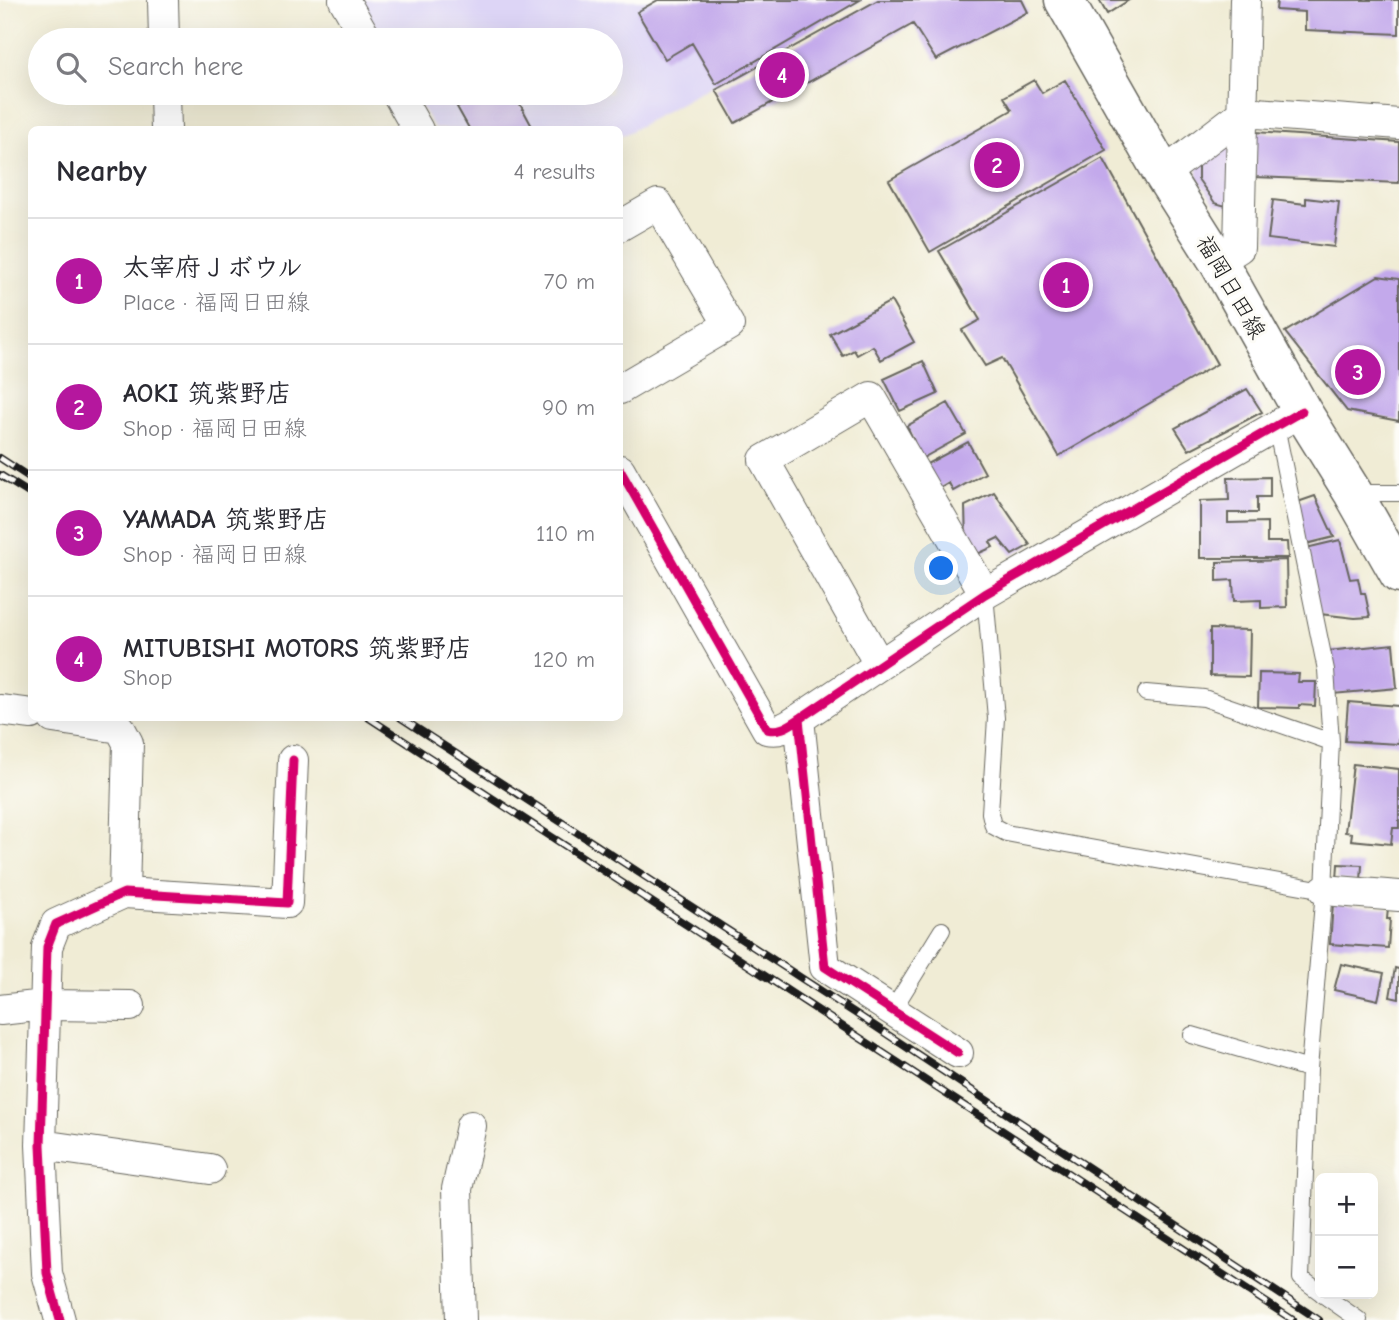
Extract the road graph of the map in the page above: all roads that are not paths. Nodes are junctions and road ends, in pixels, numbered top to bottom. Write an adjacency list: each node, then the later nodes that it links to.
1 (163, 0): 5 (street)
2 (344, 0): 6 (street)
3 (1064, 0): 13 (main road, 福岡日田線)
4 (1245, 0): 9 (street)
5 (164, 28)
6 (360, 28)
7 (165, 105): 11 (street)
8 (404, 105): 12 (street)
9 (1244, 112): 10 (street); 13 (street); 15 (street)
10 (1399, 124)
11 (166, 126)
12 (416, 126)
13 (1163, 174): 15 (main road, 福岡日田線)
14 (623, 224): 16 (street)
15 (1218, 261): 17 (main road, 福岡日田線)
16 (623, 387)
17 (1289, 419): 20 (main road, 福岡日田線); 22 (street); 29 (lane)
18 (623, 475): 27 (street)
19 (1399, 493): 20 (lane)
20 (1353, 494): 21 (main road, 福岡日田線)
21 (1399, 575)
22 (985, 594): 23 (street); 23 (street); 31 (lane)
23 (879, 664): 27 (street)
24 (1146, 693): 29 (lane)
25 (0, 710): 26 (street)
26 (28, 714)
27 (799, 719): 38 (street)
28 (121, 722): 32 (street)
29 (1331, 742): 31 (lane)
30 (293, 760): 32 (street)
31 (1324, 890): 33 (street); 41 (lane)
32 (124, 893): 35 (street)
33 (1399, 897)
34 (942, 930): 38 (lane)
35 (45, 1005): 36 (street); 37 (street); 43 (street)
36 (130, 1006)
37 (0, 1010)
38 (892, 1011): 40 (street)
39 (1192, 1035): 41 (lane)
40 (958, 1053)
41 (1309, 1069): 45 (lane)
42 (471, 1126): 48 (street)
43 (40, 1145): 44 (street); 47 (street)
44 (210, 1169)
45 (1315, 1289)
46 (1329, 1299): 49 (lane)
47 (60, 1320)
48 (461, 1320)
49 (1359, 1320)

